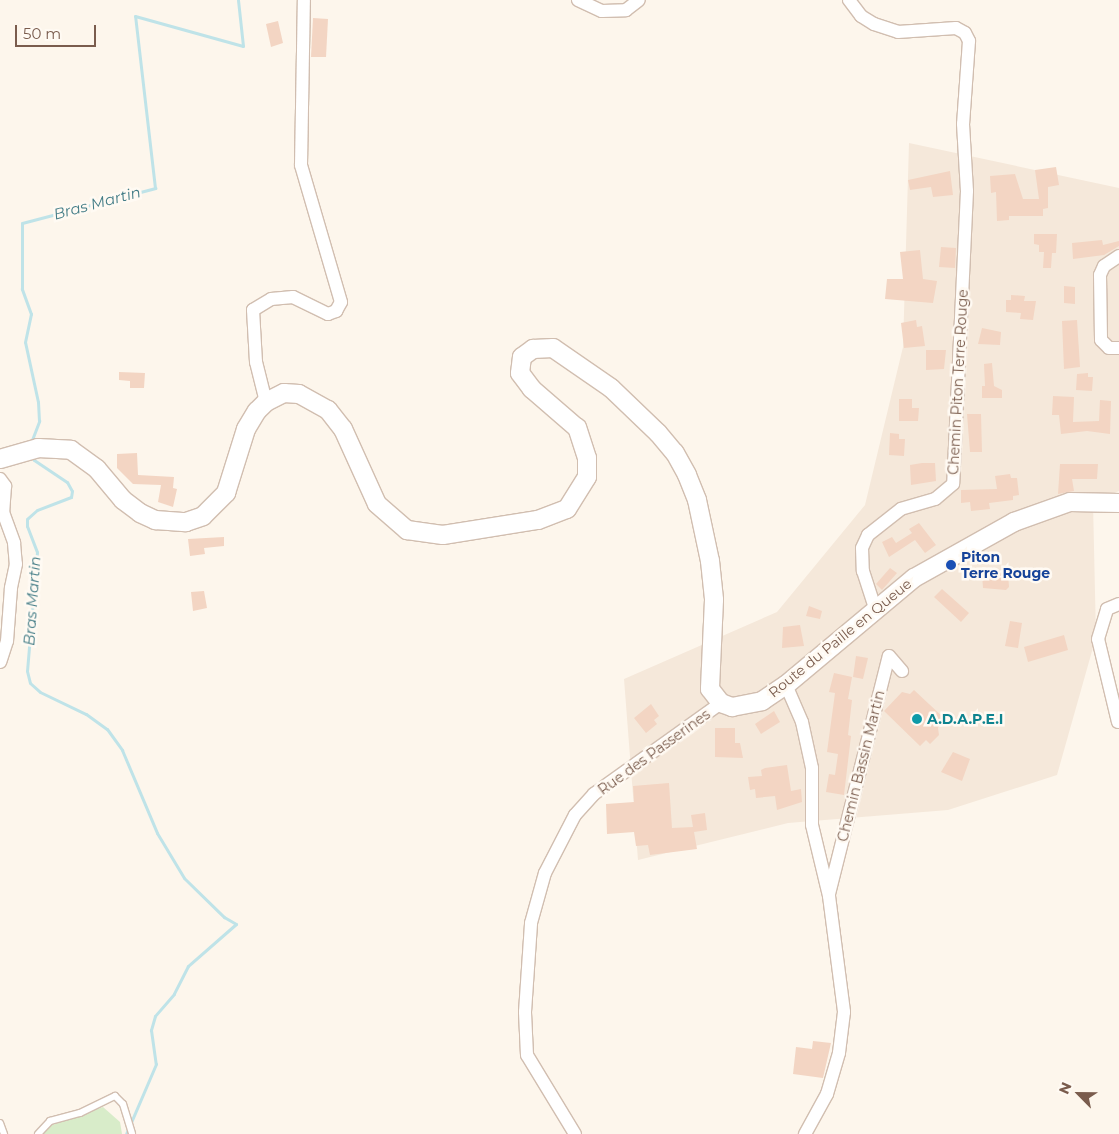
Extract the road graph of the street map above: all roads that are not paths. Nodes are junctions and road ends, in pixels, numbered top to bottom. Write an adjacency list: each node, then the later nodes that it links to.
1 (304, 0): 7 (street)
2 (578, 0): 3 (street)
3 (639, 0)
4 (849, 0): 12 (street, Chemin Piton Terre Rouge)
5 (1119, 256): 6 (street)
6 (1119, 348)
7 (266, 402): 8 (main road); 16 (main road)
8 (0, 459)
9 (0, 479): 13 (street)
10 (1119, 503): 12 (main road, Route du Paille en Queue)
11 (1119, 604): 17 (street)
12 (874, 609): 15 (main road, Route du Paille en Queue)
13 (0, 662)
14 (902, 671): 18 (street, Chemin Bassin Martin)
15 (786, 685): 16 (main road, Route du Paille en Queue); 18 (street, Chemin Bassin Martin)
16 (721, 703): 23 (street, Rue des Passerines)
17 (1118, 722)
18 (829, 896): 24 (street, Chemin Bassin Martin)
19 (0, 1123): 20 (lane)
20 (4, 1134)
21 (38, 1134): 22 (lane)
22 (132, 1134)
23 (575, 1134)
24 (805, 1134)

